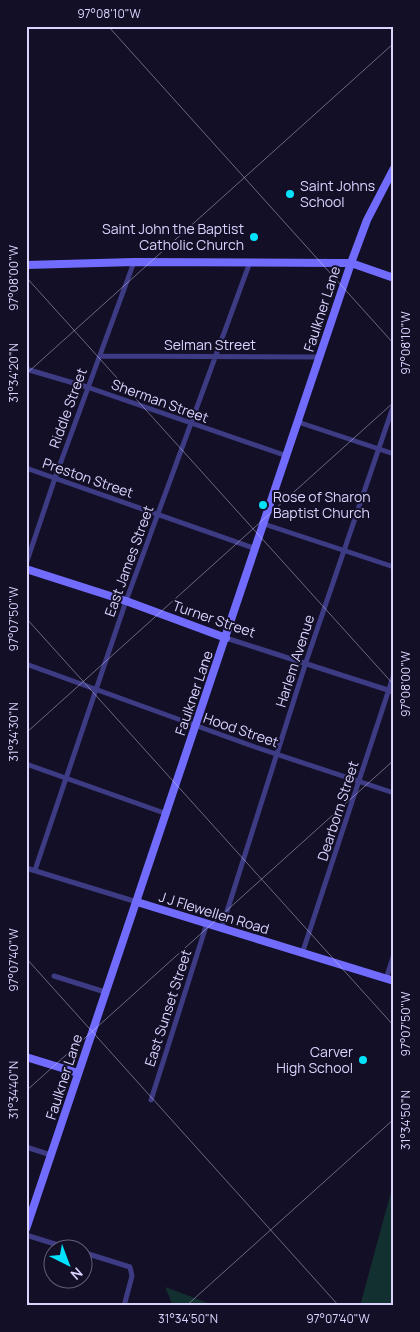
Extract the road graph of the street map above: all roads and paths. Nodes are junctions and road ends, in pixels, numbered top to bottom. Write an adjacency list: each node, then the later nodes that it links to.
1 (394, 168): 4 (street, Faulkner Lane)
2 (134, 262): 3 (street); 5 (street); 8 (street, Riddle Street)
3 (250, 262): 4 (street); 7 (street, East James Street)
4 (351, 263): 6 (street); 9 (street, Faulkner Lane)
5 (26, 265)
6 (394, 278)
7 (215, 355): 8 (street, Selman Street); 9 (street, Selman Street); 14 (street, East James Street)
8 (100, 356): 11 (street, Riddle Street)
9 (320, 357): 13 (street, Faulkner Lane)
10 (26, 369): 11 (street, Sherman Street)
11 (87, 387): 14 (street, Sherman Street); 19 (street, Riddle Street)
12 (394, 404): 15 (street, Harlem Avenue)
13 (298, 422): 15 (street); 17 (street, Faulkner Lane)
14 (190, 424): 17 (street, Sherman Street); 20 (street, East James Street)
15 (378, 449): 16 (street); 23 (street, Harlem Avenue)
16 (394, 454)
17 (287, 456): 21 (street, Faulkner Lane)
18 (26, 468): 19 (street, Preston Street)
19 (55, 478): 20 (street, Preston Street); 24 (street, Riddle Street)
20 (158, 515): 22 (street, Preston Street); 27 (street, East James Street)
21 (264, 524): 22 (street, Faulkner Lane); 23 (street)
22 (256, 549): 28 (street, Faulkner Lane)
23 (344, 551): 25 (street); 29 (street, Harlem Avenue)
24 (26, 564)
25 (394, 567)
26 (26, 569): 27 (street, Turner Street)
27 (126, 601): 28 (street, Turner Street); 32 (street, East James Street)
28 (226, 638): 29 (street, Turner Street); 34 (street, Faulkner Lane)
29 (306, 662): 33 (street, Turner Street); 35 (street, Harlem Avenue)
30 (26, 664): 32 (street, Hood Street)
31 (394, 674): 33 (street, Dearborn Street)
32 (98, 689): 34 (street, Hood Street); 37 (street, East James Street)
33 (391, 691): 38 (street, Dearborn Street)
34 (195, 726): 35 (street, Hood Street); 40 (street, Faulkner Lane)
35 (277, 754): 38 (street, Hood Street); 45 (street, Harlem Avenue)
36 (26, 764): 37 (street)
37 (68, 778): 40 (street); 42 (street, East James Street)
38 (360, 782): 39 (street, Hood Street); 46 (street, Dearborn Street)
39 (394, 794)
40 (167, 814): 43 (street, Faulkner Lane)
41 (26, 868): 42 (street, J J Flewellen Road)
42 (35, 870): 43 (street, J J Flewellen Road)
43 (137, 902): 44 (street, J J Flewellen Road); 50 (street, Faulkner Lane)
44 (207, 923): 45 (street, J J Flewellen Road); 53 (street, East Sunset Street)
45 (222, 927): 46 (street, J J Flewellen Road)
46 (302, 954): 49 (street, J J Flewellen Road)
47 (394, 954): 49 (street)
48 (54, 976): 50 (street)
49 (390, 980)
50 (105, 992): 52 (street, Faulkner Lane)
51 (26, 1057): 52 (street)
52 (78, 1073): 55 (street, Faulkner Lane)
53 (151, 1100)
54 (26, 1147): 55 (street)
55 (51, 1154): 56 (street, Faulkner Lane)
56 (26, 1230)
57 (26, 1235): 58 (street)
58 (42, 1240)
59 (92, 1255): 60 (street)
60 (124, 1306)

